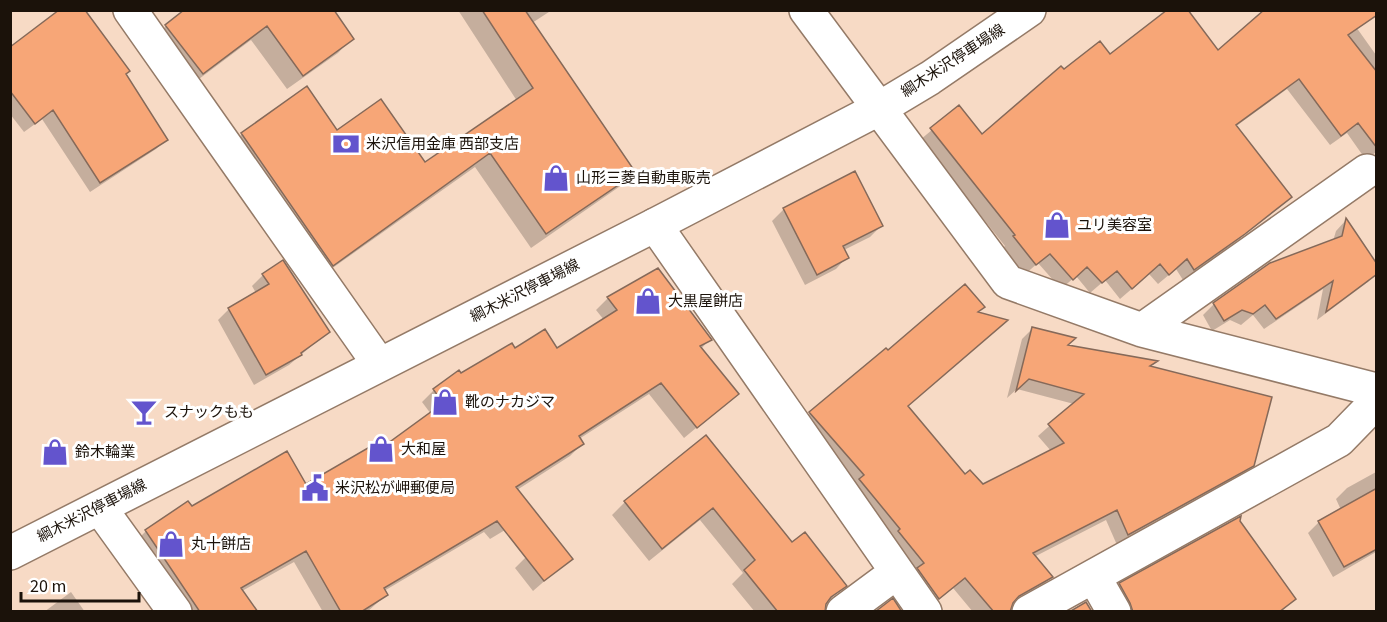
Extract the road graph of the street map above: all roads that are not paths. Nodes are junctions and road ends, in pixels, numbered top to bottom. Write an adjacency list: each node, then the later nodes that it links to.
1 (130, 10): 8 (street)
2 (806, 10): 4 (street)
3 (1029, 10): 4 (street, 綱木米沢停車場線)
4 (880, 108): 6 (street, 綱木米沢停車場線); 7 (street)
5 (1373, 176): 7 (street)
6 (655, 225): 8 (street, 綱木米沢停車場線); 13 (street)
7 (1142, 330): 9 (street)
8 (379, 364): 11 (street, 綱木米沢停車場線)
9 (1377, 390)
10 (1377, 402): 14 (street)
11 (100, 507): 12 (street, 綱木米沢停車場線); 15 (street)
12 (10, 553)
13 (897, 572): 16 (street); 17 (street)
14 (1094, 577): 18 (street); 19 (street)
15 (175, 612)
16 (843, 612)
17 (925, 612)
18 (1029, 612)
19 (1114, 612)

